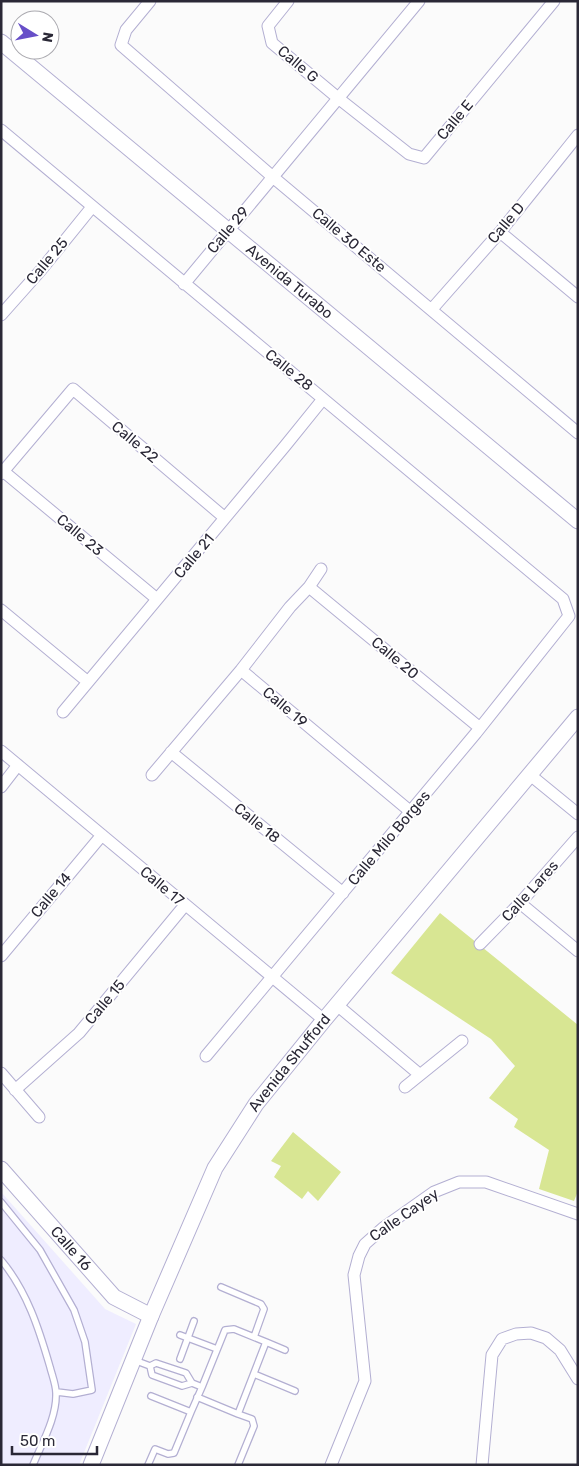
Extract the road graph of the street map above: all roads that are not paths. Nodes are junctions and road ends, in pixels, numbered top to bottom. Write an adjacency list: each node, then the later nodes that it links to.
1 (150, 1): 9 (street, Calle 30 Este)
2 (288, 1): 6 (street, Calle G)
3 (419, 1): 6 (street, Calle 29)
4 (554, 1): 6 (street, Calle E)
5 (1, 42): 11 (street, Avenida Turabo)
6 (338, 98): 9 (street, Calle 29)
7 (1, 130): 10 (street, Calle 28)
8 (578, 135): 12 (street, Calle D)
9 (274, 178): 11 (street, Calle 29); 15 (street, Calle 30 Este)
10 (92, 207): 13 (street, Calle 28); 16 (street, Calle 25)
11 (228, 230): 13 (street, Calle 29); 22 (street, Avenida Turabo)
12 (500, 232): 14 (street); 15 (street, Calle D)
13 (184, 284): 17 (street, Calle 28)
14 (577, 296)
15 (432, 309): 19 (street, Calle 30 Este)
16 (1, 315)
17 (323, 399): 21 (street, Calle 21); 27 (street, Calle 28)
18 (48, 417): 20 (street, Calle 23); 21 (street, Calle 22)
19 (578, 433)
20 (2, 472): 25 (street, Calle 23)
21 (225, 518): 25 (street, Calle 21)
22 (578, 521)
23 (320, 569): 24 (street)
24 (309, 587): 28 (street); 32 (street, Calle 20)
25 (157, 599): 29 (street, Calle 21)
26 (1, 610): 29 (street)
27 (569, 616): 32 (street, Calle Milo Borges)
28 (241, 670): 34 (street); 39 (street, Calle 19)
29 (88, 682): 30 (street, Calle 21)
30 (63, 712)
31 (578, 717): 36 (street, Avenida Shufford)
32 (480, 728): 39 (street, Calle Milo Borges)
33 (1, 751): 35 (street, Calle 17)
34 (171, 752): 37 (street); 43 (street, Calle 18)
35 (18, 765): 38 (street); 41 (street, Calle 17)
36 (529, 774): 40 (street); 50 (street, Avenida Shufford)
37 (152, 775)
38 (1, 786)
39 (411, 812): 43 (street, Calle Milo Borges)
40 (578, 814)
41 (102, 835): 45 (street, Calle 17); 48 (street, Calle 14)
42 (578, 838): 44 (street, Calle Lares)
43 (343, 893): 49 (street, Calle Milo Borges)
44 (520, 903): 46 (street, Calle Lares); 47 (street)
45 (185, 905): 49 (street, Calle 17); 57 (street, Calle 15)
46 (480, 944)
47 (578, 951)
48 (1, 956)
49 (272, 977): 51 (street, Calle 17); 53 (street, Calle Milo Borges)
50 (337, 1005): 51 (street, Avenida Shufford); 55 (street)
51 (324, 1020): 64 (street, Avenida Shufford)
52 (462, 1041): 55 (street)
53 (206, 1056)
54 (1, 1073): 57 (street)
55 (419, 1074): 56 (street)
56 (405, 1088)
57 (16, 1090): 58 (street)
58 (38, 1116)
59 (1, 1169): 64 (street, Calle 16)
60 (1, 1202): 80 (lane)
61 (578, 1214): 89 (street, Calle Cayey)
62 (1, 1260): 80 (lane)
63 (221, 1287): 67 (lane)
64 (151, 1316): 73 (street, Avenida Shufford)
65 (194, 1321): 68 (lane)
66 (180, 1335): 68 (lane)
67 (254, 1337): 69 (lane); 70 (lane)
68 (188, 1338): 70 (lane); 72 (lane)
69 (266, 1342): 71 (lane); 75 (lane)
70 (218, 1350): 78 (lane)
71 (285, 1350)
72 (180, 1359)
73 (134, 1360): 74 (lane); 86 (street, Avenida Shufford)
74 (150, 1366): 77 (lane); 77 (lane)
75 (254, 1374): 79 (lane); 84 (lane)
76 (578, 1379): 90 (street)
77 (192, 1383): 78 (lane)
78 (202, 1387): 82 (lane)
79 (295, 1391)
80 (56, 1392): 85 (lane)
81 (150, 1396): 83 (lane)
82 (197, 1397): 83 (lane); 84 (lane)
83 (191, 1412): 87 (lane)
84 (238, 1414): 88 (lane)
85 (33, 1465)
86 (91, 1465)
87 (148, 1465)
88 (238, 1465)
89 (331, 1465)
90 (482, 1465)

